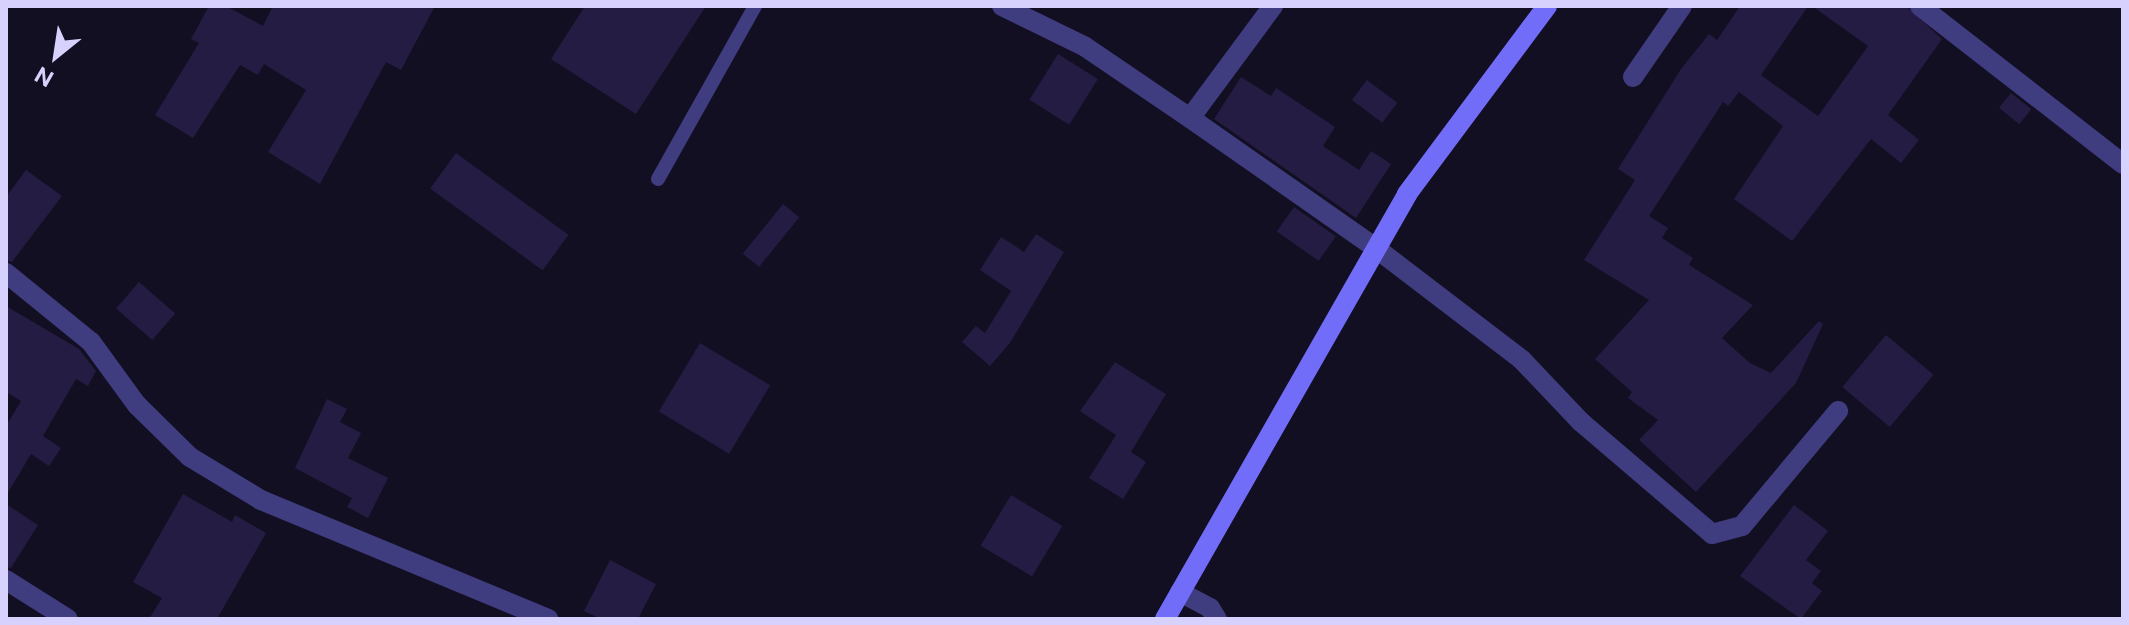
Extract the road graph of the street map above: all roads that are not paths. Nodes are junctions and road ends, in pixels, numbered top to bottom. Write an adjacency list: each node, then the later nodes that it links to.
1 (755, 6): 10 (lane)
2 (1002, 6): 8 (street)
3 (1273, 6): 8 (street)
4 (1547, 6): 11 (main road)
5 (1682, 6): 7 (street)
6 (1920, 6): 9 (street)
7 (1633, 77)
8 (1190, 118): 11 (street)
9 (2123, 164)
10 (658, 179)
11 (1377, 249): 13 (street); 15 (main road)
12 (6, 273): 17 (street)
13 (1838, 411)
14 (6, 580): 16 (street)
15 (1180, 592): 18 (main road); 19 (street)
16 (68, 619)
17 (548, 619)
18 (1165, 619)
19 (1217, 619)

